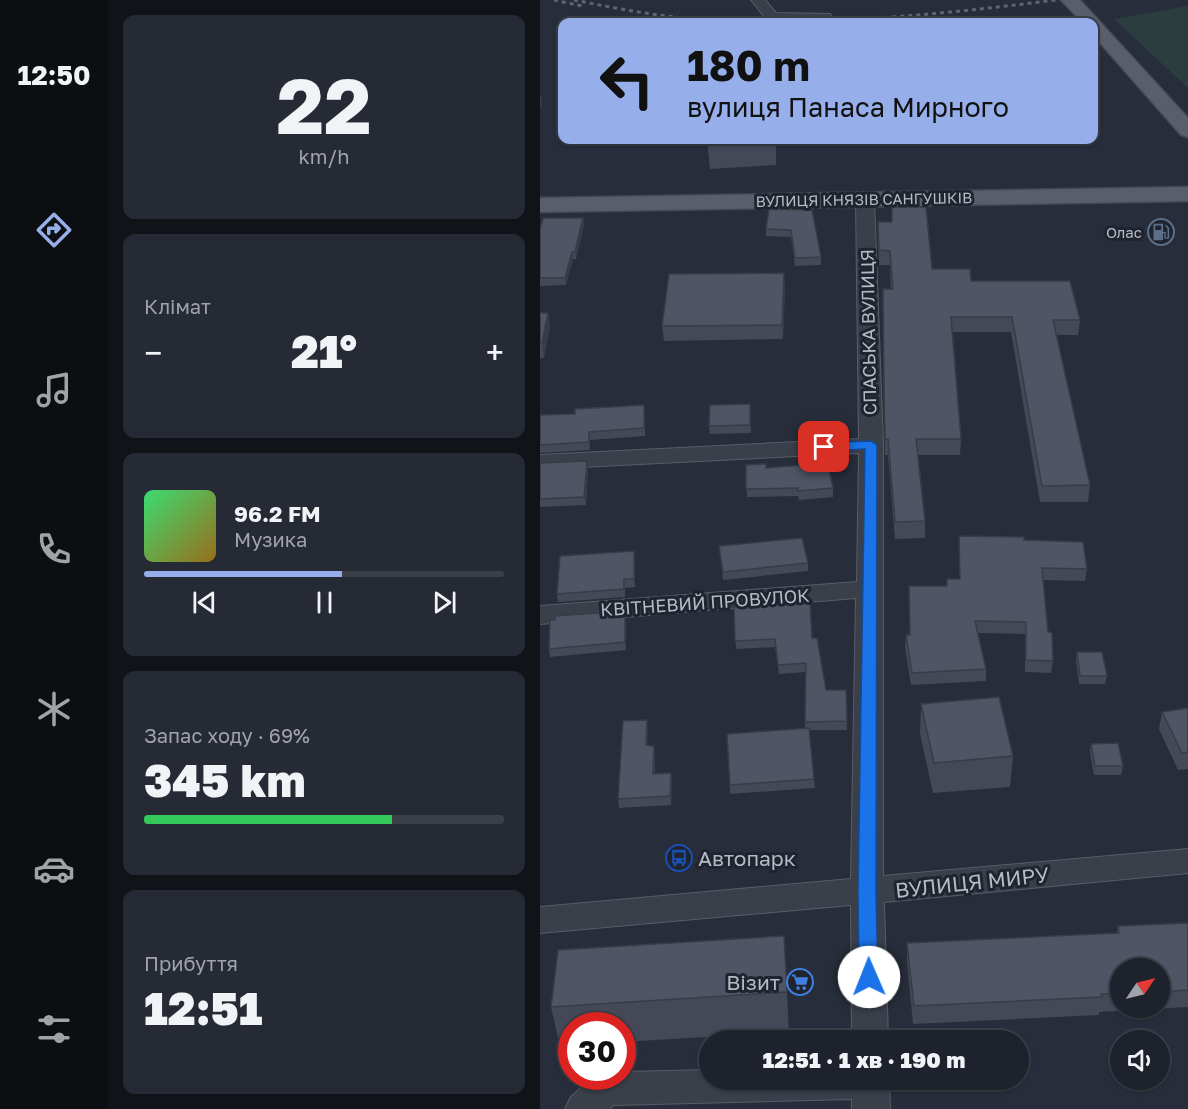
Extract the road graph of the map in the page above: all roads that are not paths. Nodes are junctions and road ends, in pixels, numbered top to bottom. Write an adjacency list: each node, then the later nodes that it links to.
1 (758, 0): 3 (street)
2 (1070, 0): 4 (main road)
3 (826, 18)
4 (1087, 18)
5 (1098, 30): 6 (main road)
6 (1188, 131)
7 (1188, 194): 8 (main road, ВУЛИЦЯ КНЯЗІВ САНГУШКІВ)
8 (865, 199): 9 (main road, ВУЛИЦЯ КНЯЗІВ САНГУШКІВ); 10 (street, СПАСЬКА ВУЛИЦЯ)
9 (540, 205)
10 (871, 445): 11 (street); 12 (street, СПАСЬКА ВУЛИЦЯ)
11 (540, 462)
12 (870, 589): 13 (street, КВІТНЕВИЙ ПРОВУЛОК); 15 (street, СПАСЬКА ВУЛИЦЯ)
13 (540, 615)
14 (1188, 861): 15 (street, ВУЛИЦЯ МИРУ)
15 (867, 892): 16 (street, ВУЛИЦЯ МИРУ); 17 (street, СПАСЬКА ВУЛИЦЯ)
16 (540, 920)
17 (870, 1030)
18 (699, 1089): 19 (street)
19 (584, 1109)

